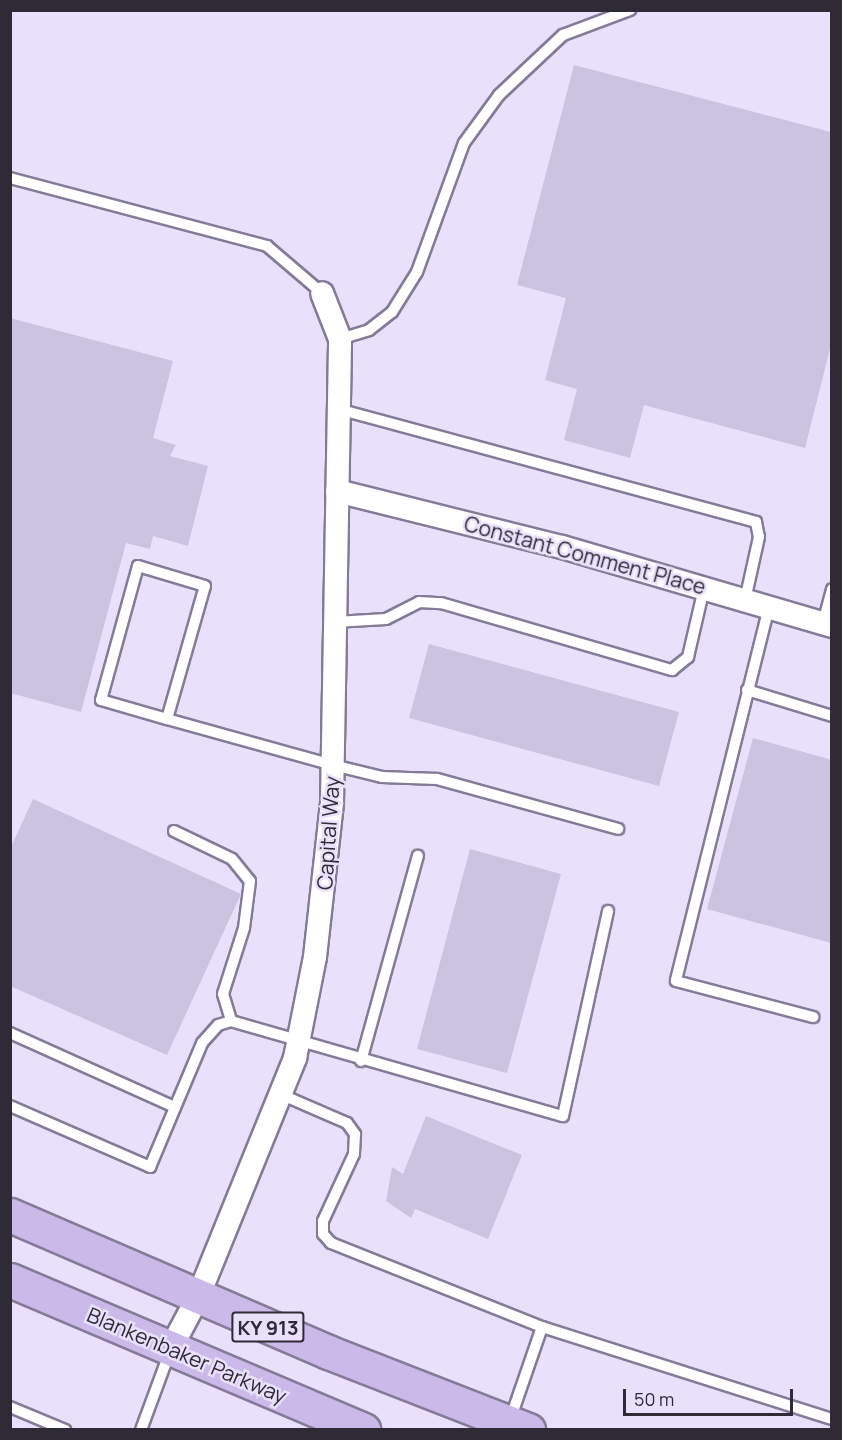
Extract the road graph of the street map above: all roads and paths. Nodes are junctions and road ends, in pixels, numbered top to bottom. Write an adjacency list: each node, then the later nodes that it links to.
1 (630, 10): 4 (lane)
2 (10, 178): 3 (lane)
3 (322, 293): 4 (street, Capital Way)
4 (340, 339): 5 (street, Capital Way)
5 (338, 409): 6 (street, Capital Way); 9 (lane)
6 (337, 490): 7 (street, Constant Comment Place); 11 (street, Capital Way)
7 (704, 587): 9 (street, Constant Comment Place); 11 (lane)
8 (831, 589): 12 (lane)
9 (746, 600): 10 (street, Constant Comment Place)
10 (769, 607): 12 (street, Constant Comment Place); 13 (lane)
11 (335, 622): 16 (street, Capital Way)
12 (827, 624)
13 (747, 690): 14 (lane); 21 (lane)
14 (831, 716)
15 (167, 719): 15 (lane); 16 (lane)
16 (333, 765): 17 (lane); 24 (street, Capital Way)
17 (618, 829)
18 (174, 831): 22 (lane)
19 (418, 856): 25 (lane)
20 (608, 912): 25 (lane)
21 (813, 1017)
22 (231, 1021): 24 (lane); 28 (lane)
23 (10, 1033): 28 (lane)
24 (300, 1045): 25 (lane); 26 (street, Capital Way)
25 (361, 1061)
26 (280, 1094): 31 (street, Capital Way); 32 (lane)
27 (10, 1106): 28 (lane)
28 (175, 1107)
29 (10, 1215): 31 (main road, KY 913)
30 (10, 1280): 33 (main road, Blankenbaker Parkway / KY 913)
31 (198, 1297): 33 (street, Capital Way); 36 (main road, KY 913)
32 (542, 1327): 35 (lane); 36 (lane)
33 (171, 1348): 38 (lane); 39 (main road, Blankenbaker Parkway / KY 913)
34 (10, 1407): 37 (lane)
35 (831, 1419)
36 (519, 1426)
37 (65, 1430)
38 (141, 1430)
39 (363, 1430)

